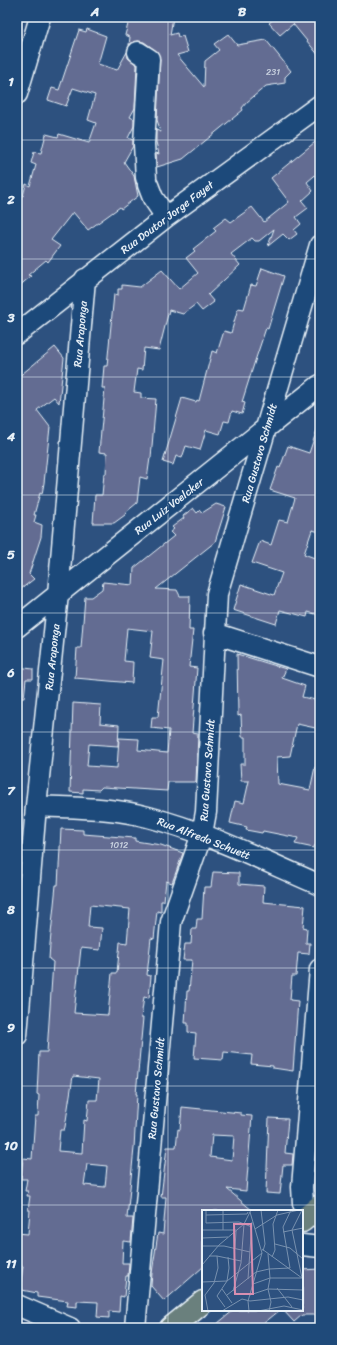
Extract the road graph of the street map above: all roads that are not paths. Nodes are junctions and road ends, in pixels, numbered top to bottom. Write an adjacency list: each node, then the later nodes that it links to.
1 (40, 17): 3 (street)
2 (138, 52): 5 (street)
3 (17, 94)
4 (320, 105): 5 (street, Rua Doutor Jorge Fayet)
5 (166, 217): 7 (street, Rua Doutor Jorge Fayet)
6 (320, 245): 10 (street, Rua Gustavo Schmidt)
7 (85, 279): 8 (street, Rua Doutor Jorge Fayet); 11 (street, Rua Araponga)
8 (17, 334)
9 (320, 386): 10 (street, Rua Luiz Voelcker)
10 (266, 430): 11 (street, Rua Luiz Voelcker); 13 (street, Rua Gustavo Schmidt)
11 (58, 594): 12 (street, Rua Luiz Voelcker); 15 (street, Rua Araponga)
12 (17, 627)
13 (214, 633): 14 (street); 16 (street, Rua Gustavo Schmidt)
14 (320, 667)
15 (36, 806): 16 (street, Rua Alfredo Schuett); 19 (street, Rua Araponga)
16 (202, 834): 17 (street, Rua Alfredo Schuett); 26 (street, Rua Gustavo Schmidt)
17 (320, 885)
18 (320, 969): 20 (street)
19 (17, 1035)
20 (310, 1214)
21 (303, 1245): 22 (street)
22 (320, 1247)
23 (202, 1303): 27 (main road)
24 (17, 1305): 25 (street)
25 (70, 1328)
26 (135, 1328)
27 (171, 1328)

